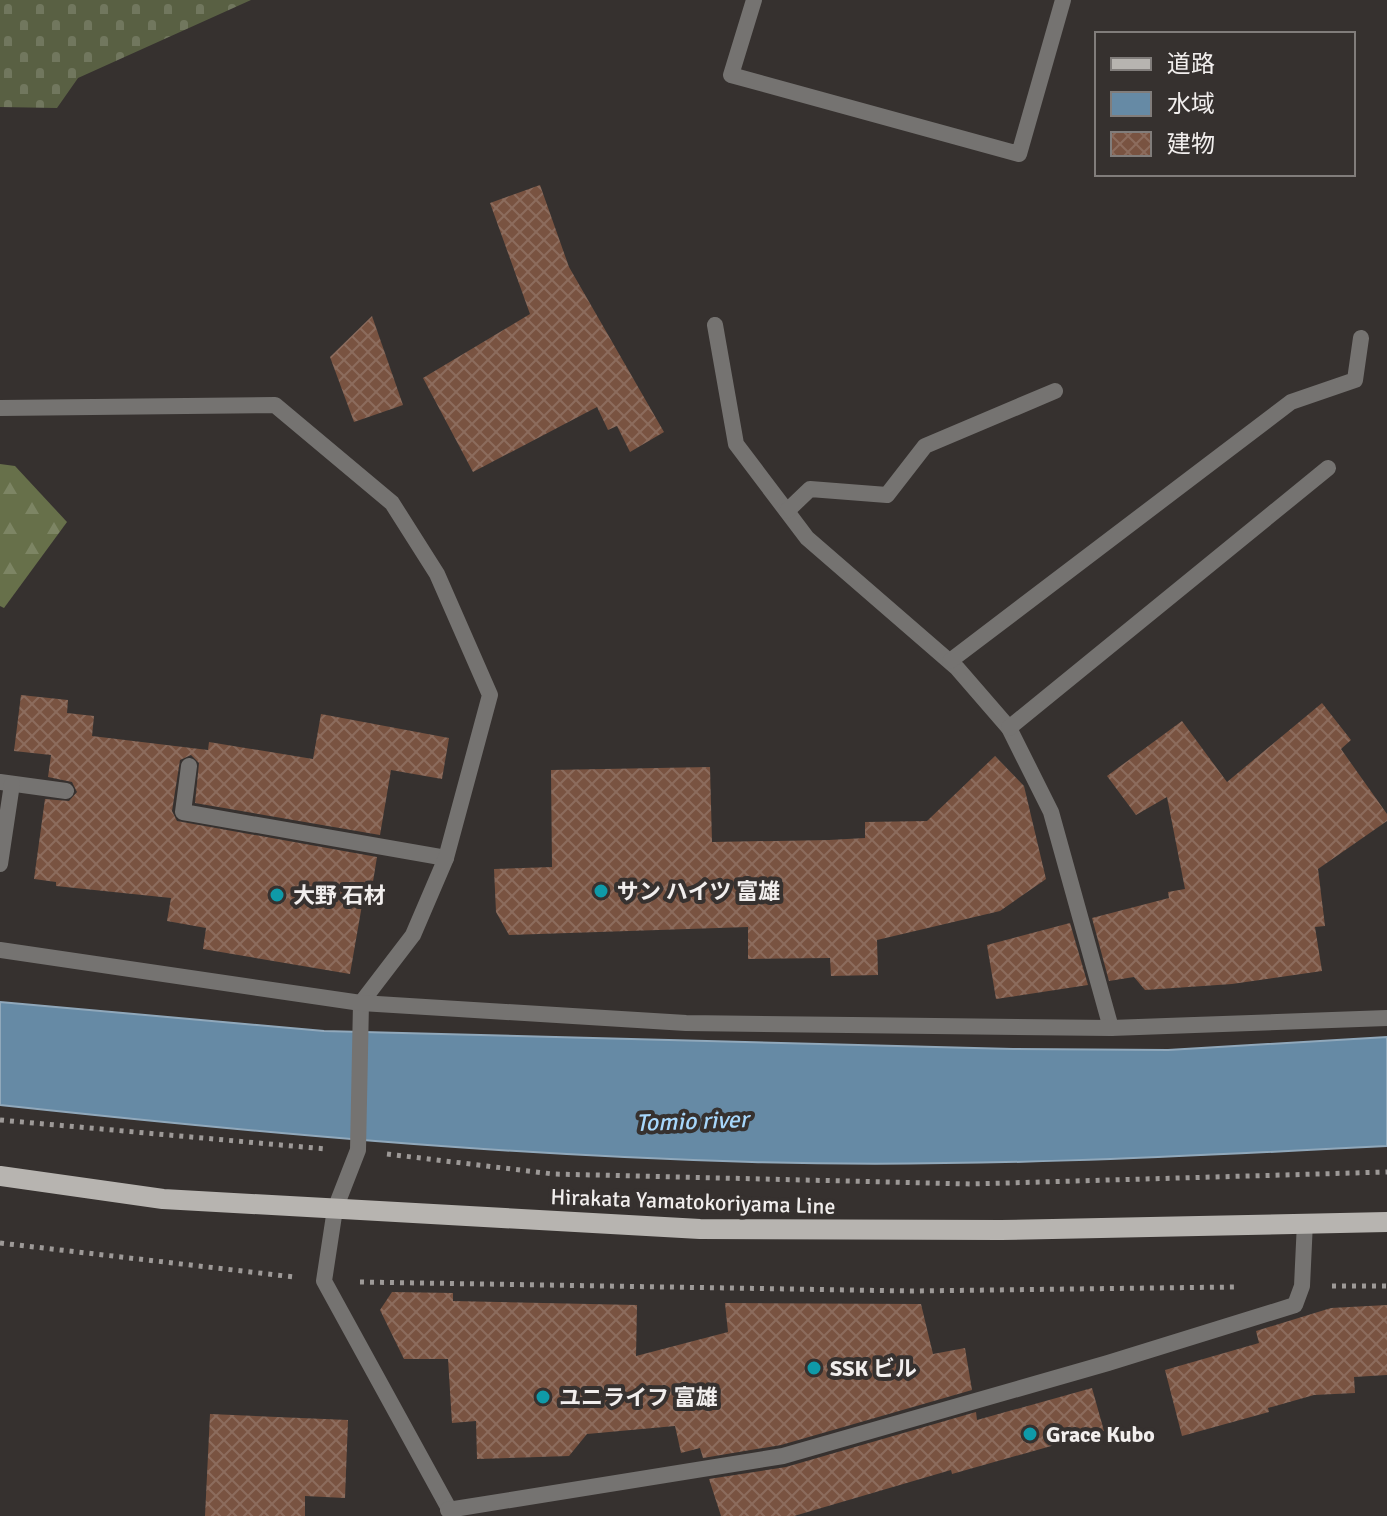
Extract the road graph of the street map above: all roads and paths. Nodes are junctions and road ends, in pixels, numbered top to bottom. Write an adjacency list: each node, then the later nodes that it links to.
1 (754, 0): 2 (street)
2 (1063, 0)
3 (715, 325): 8 (street)
4 (1361, 338): 9 (street)
5 (1055, 391): 8 (street)
6 (0, 408): 14 (street)
7 (1328, 468): 10 (street)
8 (787, 511): 9 (street)
9 (950, 661): 10 (street)
10 (1009, 728): 19 (street)
11 (189, 766): 14 (street)
12 (6, 783): 13 (street); 15 (street)
13 (66, 791)
14 (446, 858): 17 (street)
15 (0, 864)
16 (0, 950): 17 (street)
17 (361, 1003): 19 (street); 21 (street)
18 (1387, 1018): 19 (street)
19 (1111, 1028)
20 (0, 1120): 21 (path)
21 (358, 1150): 22 (path); 24 (street)
22 (1387, 1172)
23 (0, 1176): 24 (main road, Hirakata Yamatokoriyama Line)
24 (335, 1209): 25 (main road, Hirakata Yamatokoriyama Line); 28 (street)
25 (1305, 1222): 26 (main road, Hirakata Yamatokoriyama Line); 29 (street)
26 (1387, 1222)
27 (0, 1243): 28 (path)
28 (324, 1281): 31 (path); 32 (street)
29 (1302, 1286): 30 (path); 32 (street)
30 (1387, 1286)
31 (1241, 1287)
32 (450, 1513)

